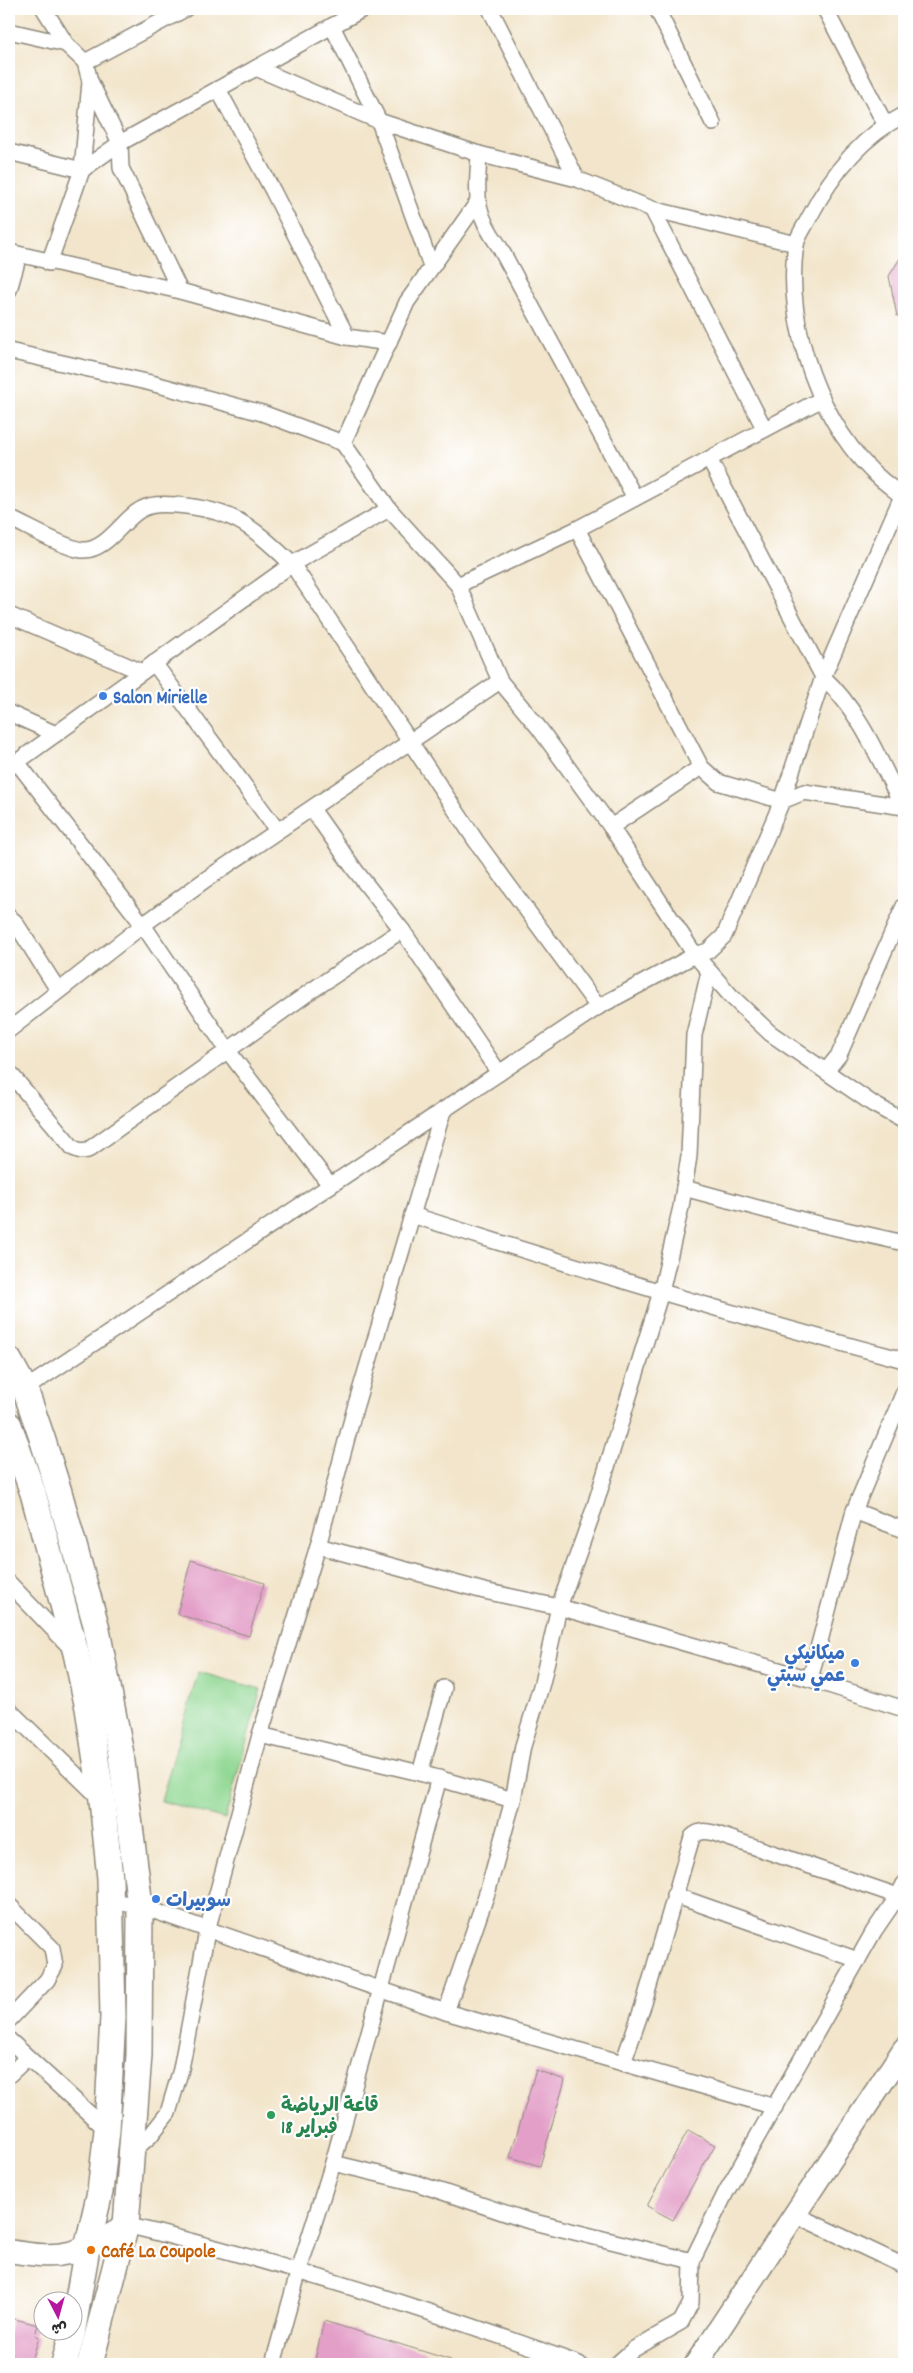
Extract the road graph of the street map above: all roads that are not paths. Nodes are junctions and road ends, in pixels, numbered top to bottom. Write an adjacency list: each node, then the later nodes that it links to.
1 (44, 9): 9 (street)
2 (185, 9): 10 (street)
3 (363, 9): 7 (street)
4 (490, 9): 22 (street)
5 (657, 9): 16 (street)
6 (825, 9): 17 (street)
7 (332, 26): 11 (street); 15 (street)
8 (9, 31): 9 (street)
9 (66, 44): 10 (street)
10 (85, 62): 12 (street)
11 (256, 68): 13 (street); 15 (street)
12 (90, 81): 18 (street); 21 (street)
13 (218, 89): 18 (street); 31 (street)
14 (904, 115): 17 (street)
15 (379, 121): 20 (street); 28 (street)
16 (713, 123)
17 (885, 124): 25 (street)
18 (120, 143): 21 (street); 30 (street)
19 (9, 152): 21 (street)
20 (479, 154): 22 (street); 23 (street)
21 (82, 170): 27 (street)
22 (577, 180): 24 (street)
23 (477, 203): 28 (street); 39 (street)
24 (652, 209): 25 (street); 35 (street)
25 (796, 244): 34 (street)
26 (14, 254): 27 (street); 29 (street)
27 (49, 262): 30 (street)
28 (431, 266): 32 (street)
29 (9, 290)
30 (180, 291): 31 (street)
31 (347, 337): 32 (street)
32 (389, 343): 36 (street)
33 (9, 351): 36 (street)
34 (822, 399): 35 (street); 38 (street)
35 (764, 428): 37 (street)
36 (343, 443): 40 (street)
37 (709, 459): 39 (street); 47 (street)
38 (903, 497): 47 (street)
39 (635, 498): 42 (street)
40 (389, 509): 43 (street); 44 (street)
41 (9, 518): 43 (street)
42 (577, 529): 44 (street); 53 (street)
43 (292, 564): 46 (street); 51 (street)
44 (458, 585): 48 (street)
45 (9, 616): 46 (street)
46 (148, 668): 50 (street); 58 (street)
47 (823, 677): 54 (street); 55 (street)
48 (500, 681): 51 (street); 57 (street)
49 (9, 713): 50 (street)
50 (56, 734): 52 (street)
51 (410, 742): 56 (street); 66 (street)
52 (13, 765): 61 (street)
53 (701, 767): 54 (street); 57 (street)
54 (782, 801): 55 (street); 63 (street)
55 (903, 806)
56 (312, 809): 58 (street); 62 (street)
57 (611, 827): 63 (street)
58 (277, 830): 61 (street)
59 (904, 906): 70 (street)
60 (9, 916): 65 (street)
61 (143, 925): 65 (street); 68 (street)
62 (402, 930): 68 (street); 71 (street)
63 (695, 956): 64 (street); 66 (street)
64 (709, 972): 70 (street); 75 (street)
65 (58, 990): 67 (street)
66 (598, 1007): 71 (street)
67 (10, 1026)
68 (228, 1051): 69 (street); 74 (street)
69 (9, 1072)
70 (826, 1072): 73 (street)
71 (500, 1073): 72 (street)
72 (443, 1111): 74 (street); 76 (street)
73 (904, 1121)
74 (330, 1186): 81 (street)
75 (684, 1188): 77 (street); 78 (street)
76 (412, 1215): 78 (street); 86 (street)
77 (904, 1243)
78 (662, 1292): 80 (street); 88 (street)
79 (9, 1360): 81 (main road)
80 (904, 1360)
81 (26, 1389): 103 (main road)
82 (904, 1392): 84 (street)
83 (9, 1425): 89 (main road)
84 (854, 1511): 85 (street); 90 (street)
85 (904, 1530)
86 (318, 1546): 88 (street); 94 (street)
87 (9, 1583): 89 (street)
88 (559, 1607): 90 (street); 98 (street)
89 (76, 1654): 97 (main road)
90 (810, 1679): 92 (street)
91 (444, 1688): 95 (street)
92 (904, 1709)
93 (9, 1710): 97 (street)
94 (260, 1735): 95 (street); 104 (street)
95 (420, 1773): 96 (street)
96 (439, 1778): 98 (street); 106 (street)
97 (102, 1800): 101 (main road)
98 (513, 1800): 107 (street)
99 (901, 1890): 100 (street); 105 (street)
100 (674, 1895): 105 (street); 112 (street)
101 (111, 1901): 103 (street); 115 (main road)
102 (9, 1905): 108 (street)
103 (140, 1906): 104 (street); 116 (main road)
104 (207, 1931): 106 (street); 116 (street)
105 (858, 1960): 114 (street)
106 (382, 1991): 107 (street); 117 (street)
107 (446, 2012): 112 (street)
108 (9, 2020)
109 (9, 2040): 111 (street)
110 (904, 2049): 118 (main road)
111 (27, 2058): 113 (street); 115 (street)
112 (623, 2063): 114 (street)
113 (9, 2075)
114 (775, 2107): 122 (street)
115 (107, 2130): 120 (main road)
116 (133, 2151): 119 (main road)
117 (333, 2162): 122 (street); 124 (street)
118 (796, 2215): 123 (street); 130 (main road)
119 (126, 2225): 120 (main road); 124 (street); 125 (main road)
120 (87, 2248): 121 (main road); 126 (main road)
121 (9, 2251)
122 (692, 2261): 129 (street)
123 (904, 2266)
124 (299, 2270): 127 (street); 128 (street)
125 (95, 2363)
126 (64, 2364)
127 (273, 2364)
128 (578, 2364)
129 (617, 2364)
130 (696, 2364)

